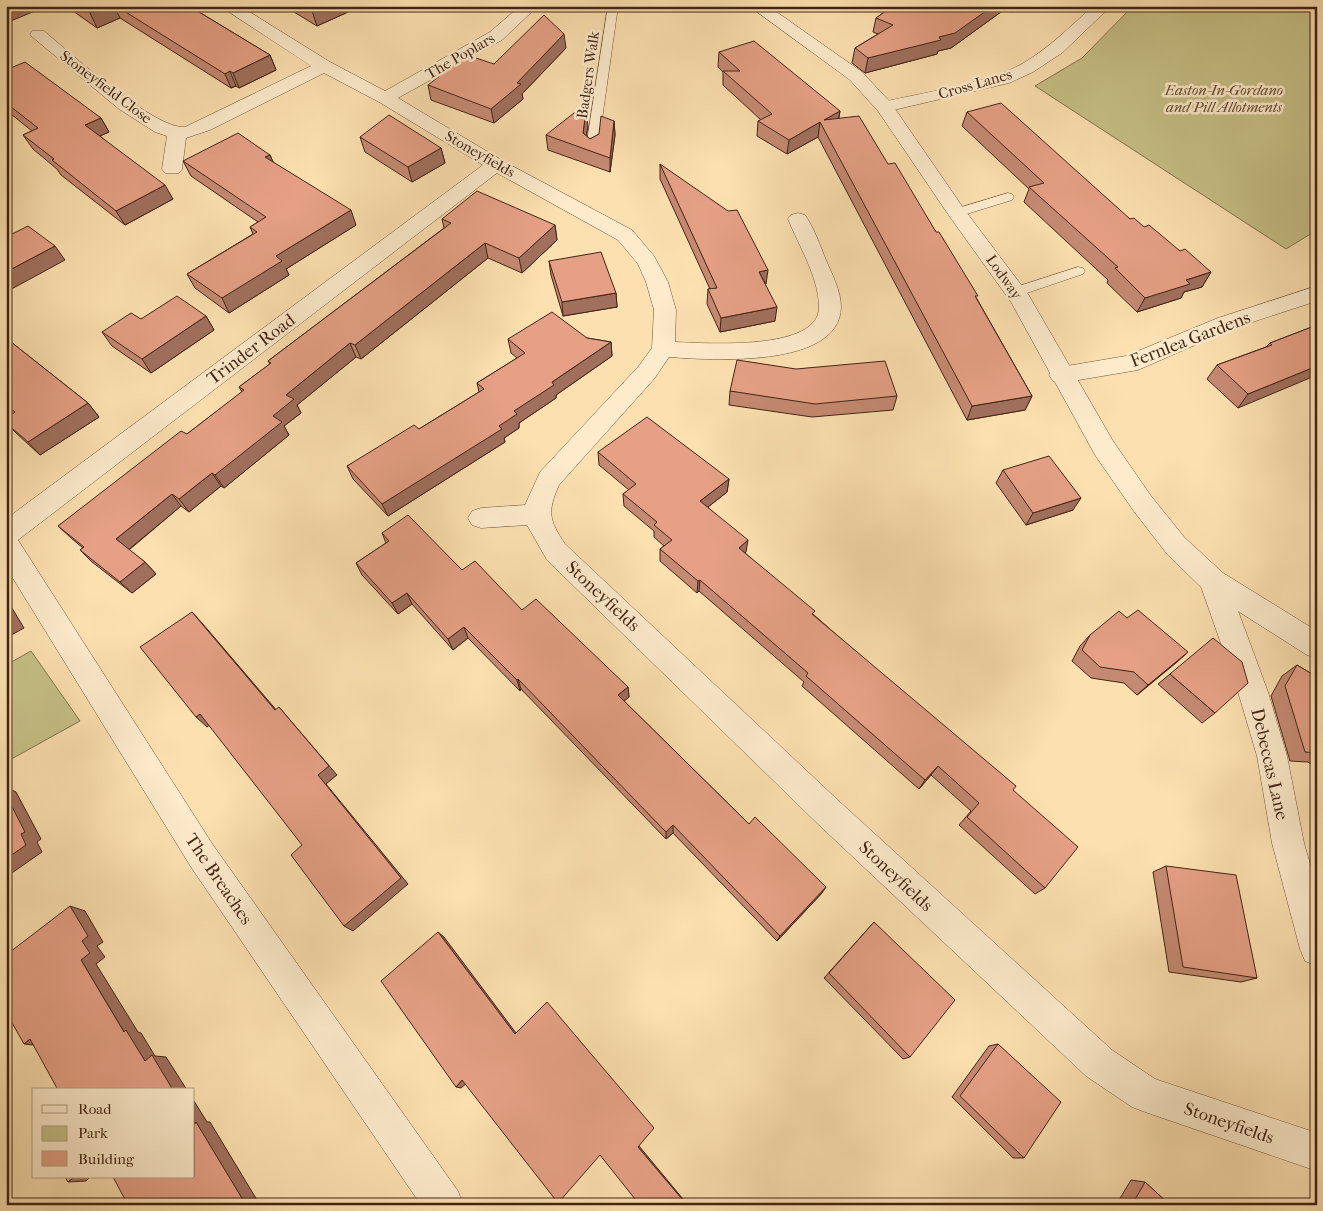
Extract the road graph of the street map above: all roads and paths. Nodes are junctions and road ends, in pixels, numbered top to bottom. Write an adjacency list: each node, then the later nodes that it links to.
1 (228, 6): 7 (street, Stoneyfields)
2 (530, 6): 8 (street, The Poplars)
3 (613, 6): 11 (lane, Badgers Walk)
4 (757, 6): 9 (street, Lodway)
5 (1103, 6): 9 (street, Cross Lanes)
6 (38, 35): 10 (street, Stoneyfield Close)
7 (324, 66): 8 (street, Stoneyfields); 10 (street)
8 (385, 98): 12 (street, Stoneyfields)
9 (886, 107): 15 (street, Lodway)
10 (177, 133): 13 (street)
11 (592, 148)
12 (496, 164): 20 (street, Stoneyfields); 24 (street, Trinder Road)
13 (172, 168)
14 (1008, 197): 15 (lane)
15 (957, 213): 18 (street, Lodway)
16 (798, 219): 20 (street)
17 (1078, 271): 18 (lane)
18 (1015, 292): 21 (street, Lodway)
19 (1316, 295): 21 (street, Fernlea Gardens)
20 (663, 349): 22 (street, Stoneyfields)
21 (1061, 375): 26 (street, Lodway)
22 (539, 514): 23 (street); 29 (street, Stoneyfields)
23 (482, 518)
24 (6, 534)
25 (6, 544): 30 (street, The Breaches)
26 (1214, 581): 27 (street, Lodway); 28 (street, Debeccas Lane)
27 (1317, 646)
28 (1317, 949)
29 (1317, 1152)
30 (444, 1205)

